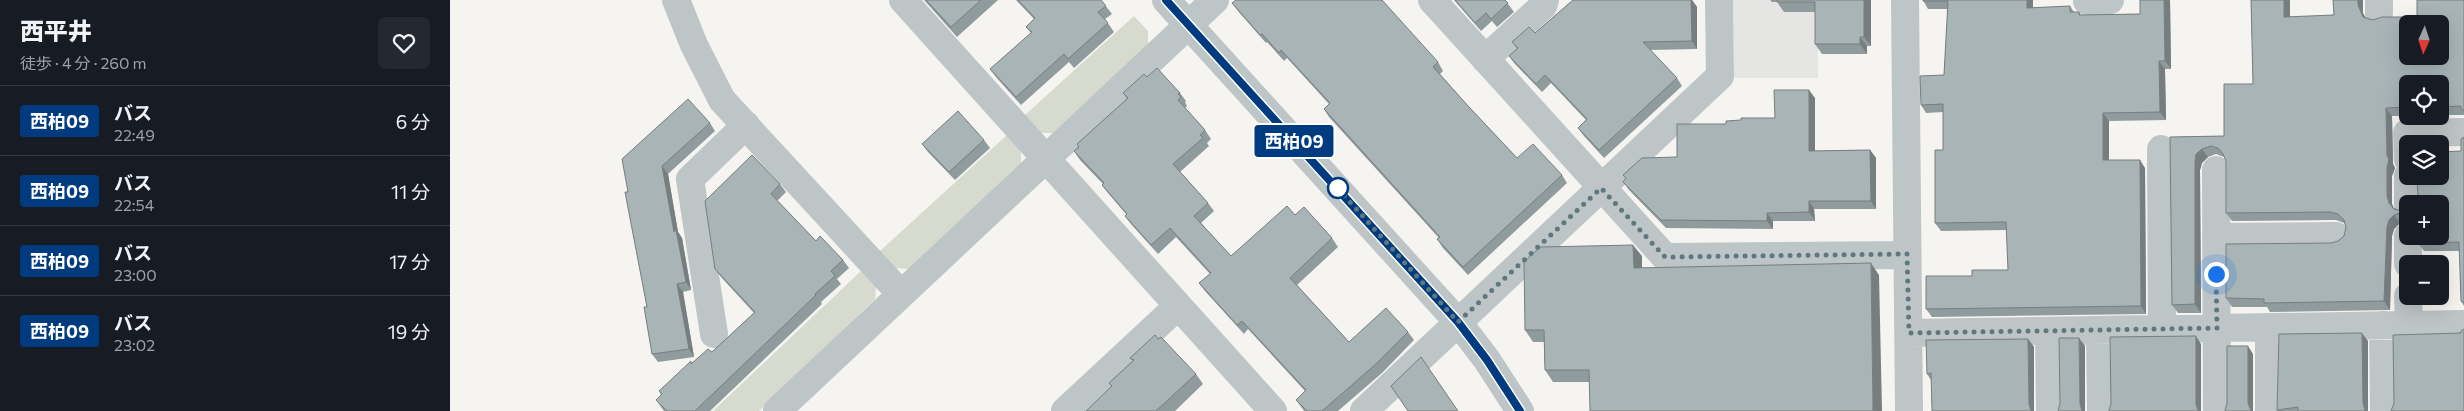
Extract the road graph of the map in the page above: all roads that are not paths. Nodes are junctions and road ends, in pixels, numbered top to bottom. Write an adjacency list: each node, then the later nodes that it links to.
1 (676, 0): 11 (street)
2 (902, 0): 15 (street)
3 (1166, 0): 9 (street)
4 (1215, 0): 9 (street)
5 (1432, 0): 10 (street)
6 (1545, 0): 10 (street)
7 (1719, 0): 17 (street)
8 (1905, 0): 20 (street)
9 (1189, 25): 15 (street); 24 (street)
10 (1485, 59): 17 (street)
11 (746, 125): 21 (street); 33 (street)
12 (2464, 132): 13 (street)
13 (2407, 135)
14 (2161, 149): 29 (street)
15 (1046, 160): 21 (street); 23 (street)
16 (2216, 170): 19 (street)
17 (1601, 188): 20 (street); 24 (street)
18 (2336, 236): 19 (street)
19 (2216, 237): 28 (street)
20 (1907, 254): 32 (street)
21 (901, 294): 34 (street)
22 (2404, 305): 26 (street)
23 (1178, 306): 35 (street); 36 (street)
24 (1458, 322): 37 (street); 38 (street)
25 (2464, 324): 26 (street)
26 (2396, 325): 27 (street); 44 (street)
27 (2269, 327): 28 (street); 43 (street)
28 (2217, 328): 29 (street); 42 (street)
29 (2162, 329): 30 (street)
30 (2100, 330): 31 (street); 41 (street)
31 (2049, 331): 32 (street); 40 (street)
32 (1909, 333): 39 (street)
33 (714, 334)
34 (777, 411)
35 (1065, 411)
36 (1273, 411)
37 (1364, 411)
38 (1520, 411)
39 (1909, 411)
40 (2050, 411)
41 (2101, 411)
42 (2217, 411)
43 (2269, 411)
44 (2384, 411)

